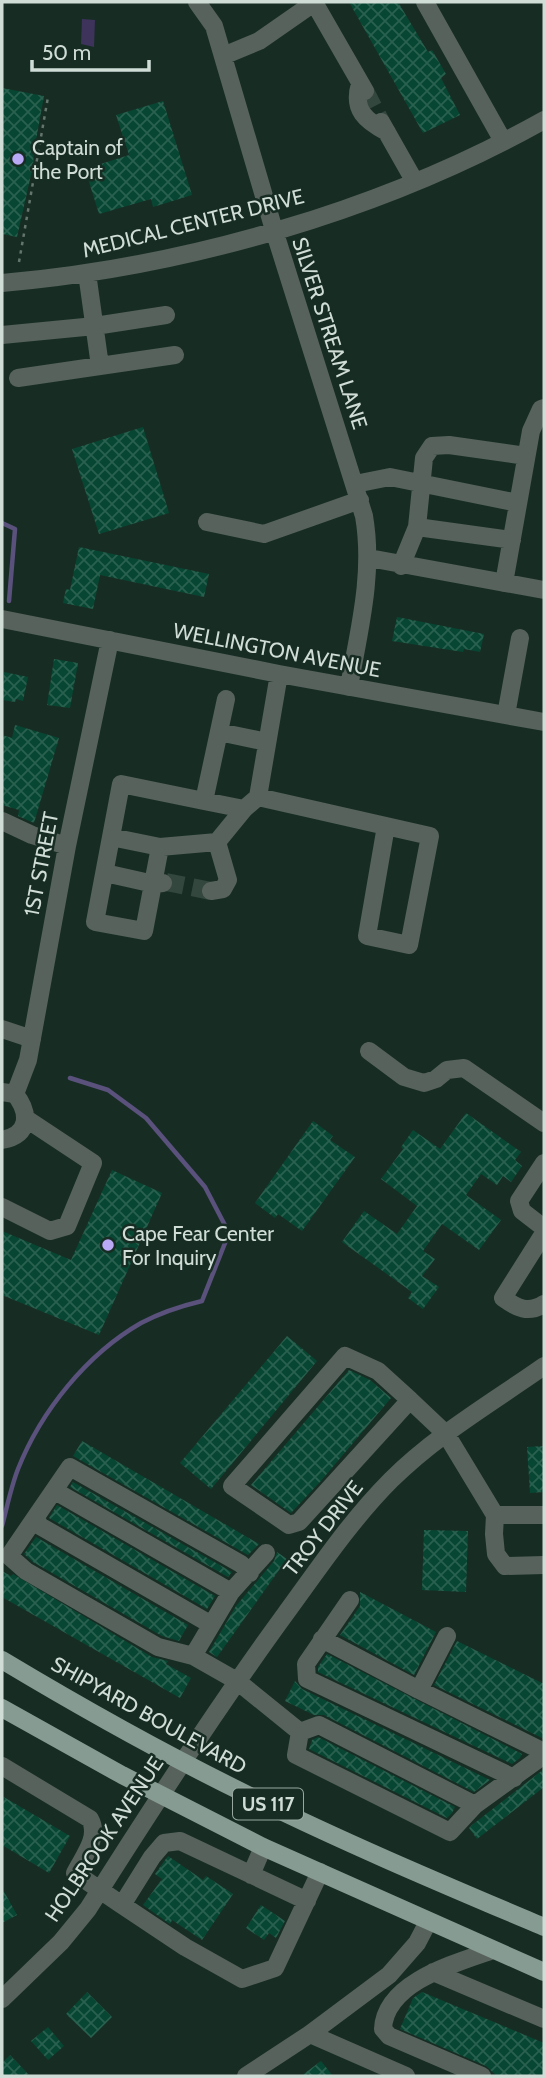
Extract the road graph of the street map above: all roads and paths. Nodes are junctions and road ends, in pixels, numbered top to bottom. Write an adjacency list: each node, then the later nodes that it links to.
1 (425, 2): 7 (street)
2 (203, 3): 4 (street, SILVER STREAM LANE)
3 (315, 3): 4 (street); 8 (street)
4 (223, 56): 9 (street, SILVER STREAM LANE)
5 (48, 97): 10 (path)
6 (544, 120): 7 (street, MEDICAL CENTER DRIVE)
7 (503, 141): 8 (street, MEDICAL CENTER DRIVE)
8 (415, 181): 9 (street, MEDICAL CENTER DRIVE)
9 (274, 230): 11 (street, MEDICAL CENTER DRIVE); 22 (street, SILVER STREAM LANE)
10 (19, 262)
11 (87, 273): 12 (street, MEDICAL CENTER DRIVE); 14 (street)
12 (2, 283)
13 (166, 315): 14 (street)
14 (95, 326): 15 (street); 17 (street)
15 (2, 335)
16 (175, 355): 17 (street)
17 (100, 366): 18 (street)
18 (18, 378)
19 (544, 408): 20 (street)
20 (526, 456): 21 (street); 23 (street)
21 (421, 483): 22 (street); 23 (street); 25 (street)
22 (357, 492): 24 (street); 27 (street, SILVER STREAM LANE)
23 (518, 503): 26 (street)
24 (207, 522)
25 (417, 527): 26 (street); 28 (street)
26 (512, 540): 29 (street)
27 (369, 558): 28 (street); 35 (street, SILVER STREAM LANE)
28 (401, 566): 29 (street)
29 (504, 583): 30 (street)
30 (544, 590)
31 (2, 619): 33 (street, WELLINGTON AVENUE)
32 (520, 638): 37 (street)
33 (110, 640): 34 (street, WELLINGTON AVENUE); 47 (street, 1ST STREET)
34 (279, 674): 35 (street, WELLINGTON AVENUE); 40 (street)
35 (349, 687): 37 (street, WELLINGTON AVENUE)
36 (226, 699): 39 (street)
37 (506, 715): 38 (street, WELLINGTON AVENUE)
38 (544, 722)
39 (219, 732): 40 (street); 41 (street)
40 (267, 742): 42 (street)
41 (204, 801): 42 (street); 45 (street)
42 (251, 803): 44 (street); 46 (street)
43 (2, 821): 47 (street)
44 (386, 826): 44 (street)
45 (111, 837): 48 (street); 49 (street)
46 (217, 842): 48 (street); 51 (street)
47 (67, 846): 53 (street, 1ST STREET)
48 (160, 847): 50 (street)
49 (104, 873): 50 (street); 50 (street)
50 (160, 883)
51 (211, 891)
52 (2, 1029): 53 (street)
53 (32, 1039): 55 (street, 1ST STREET)
54 (369, 1051): 57 (street)
55 (8, 1093): 56 (street)
56 (26, 1118): 58 (street); 60 (street)
57 (544, 1123)
58 (2, 1140)
59 (544, 1163): 61 (street)
60 (2, 1208)
61 (544, 1231): 62 (street)
62 (544, 1304)
63 (544, 1366): 65 (street, TROY DRIVE)
64 (410, 1400): 64 (street); 65 (street)
65 (446, 1434): 68 (street); 80 (street, TROY DRIVE)
66 (55, 1491): 69 (street); 72 (street); 73 (street)
67 (544, 1514): 68 (street)
68 (495, 1515): 71 (street)
69 (36, 1519): 75 (street); 78 (street)
70 (267, 1553): 72 (street)
71 (544, 1564)
72 (250, 1573): 73 (street)
73 (231, 1592): 75 (street)
74 (350, 1600): 77 (street)
75 (210, 1624): 78 (street)
76 (447, 1636): 81 (street)
77 (322, 1639): 81 (street); 87 (street)
78 (193, 1656): 80 (street)
79 (2, 1660): 85 (main road, SHIPYARD BOULEVARD / US 117)
80 (237, 1681): 83 (street); 85 (street, TROY DRIVE)
81 (418, 1690): 84 (street)
82 (2, 1708): 88 (main road, US 117)
83 (300, 1732): 89 (street); 89 (street)
84 (544, 1753): 87 (street)
85 (183, 1762): 88 (street, HOLBROOK AVENUE); 99 (main road, SHIPYARD BOULEVARD / US 117)
86 (2, 1766): 95 (street)
87 (514, 1779): 89 (street)
88 (161, 1795): 90 (street, HOLBROOK AVENUE); 91 (main road, US 117)
89 (475, 1805)
90 (130, 1843): 92 (street); 95 (street, HOLBROOK AVENUE)
91 (263, 1847): 93 (main road, US 117); 94 (street)
92 (152, 1857): 94 (street); 97 (street)
93 (320, 1872): 96 (street); 98 (main road, US 117)
94 (251, 1875): 96 (street)
95 (100, 1890): 97 (street); 103 (street, HOLBROOK AVENUE)
96 (307, 1901): 97 (street)
97 (122, 1905)
98 (428, 1922): 100 (main road, US 117); 105 (street)
99 (544, 1927)
100 (493, 1950): 101 (street); 102 (main road, US 117)
101 (433, 1972): 104 (street); 108 (street)
102 (544, 1972)
103 (2, 1999)
104 (544, 2019)
105 (310, 2034): 106 (street); 107 (street)
106 (246, 2076)
107 (406, 2076)
108 (482, 2076)

